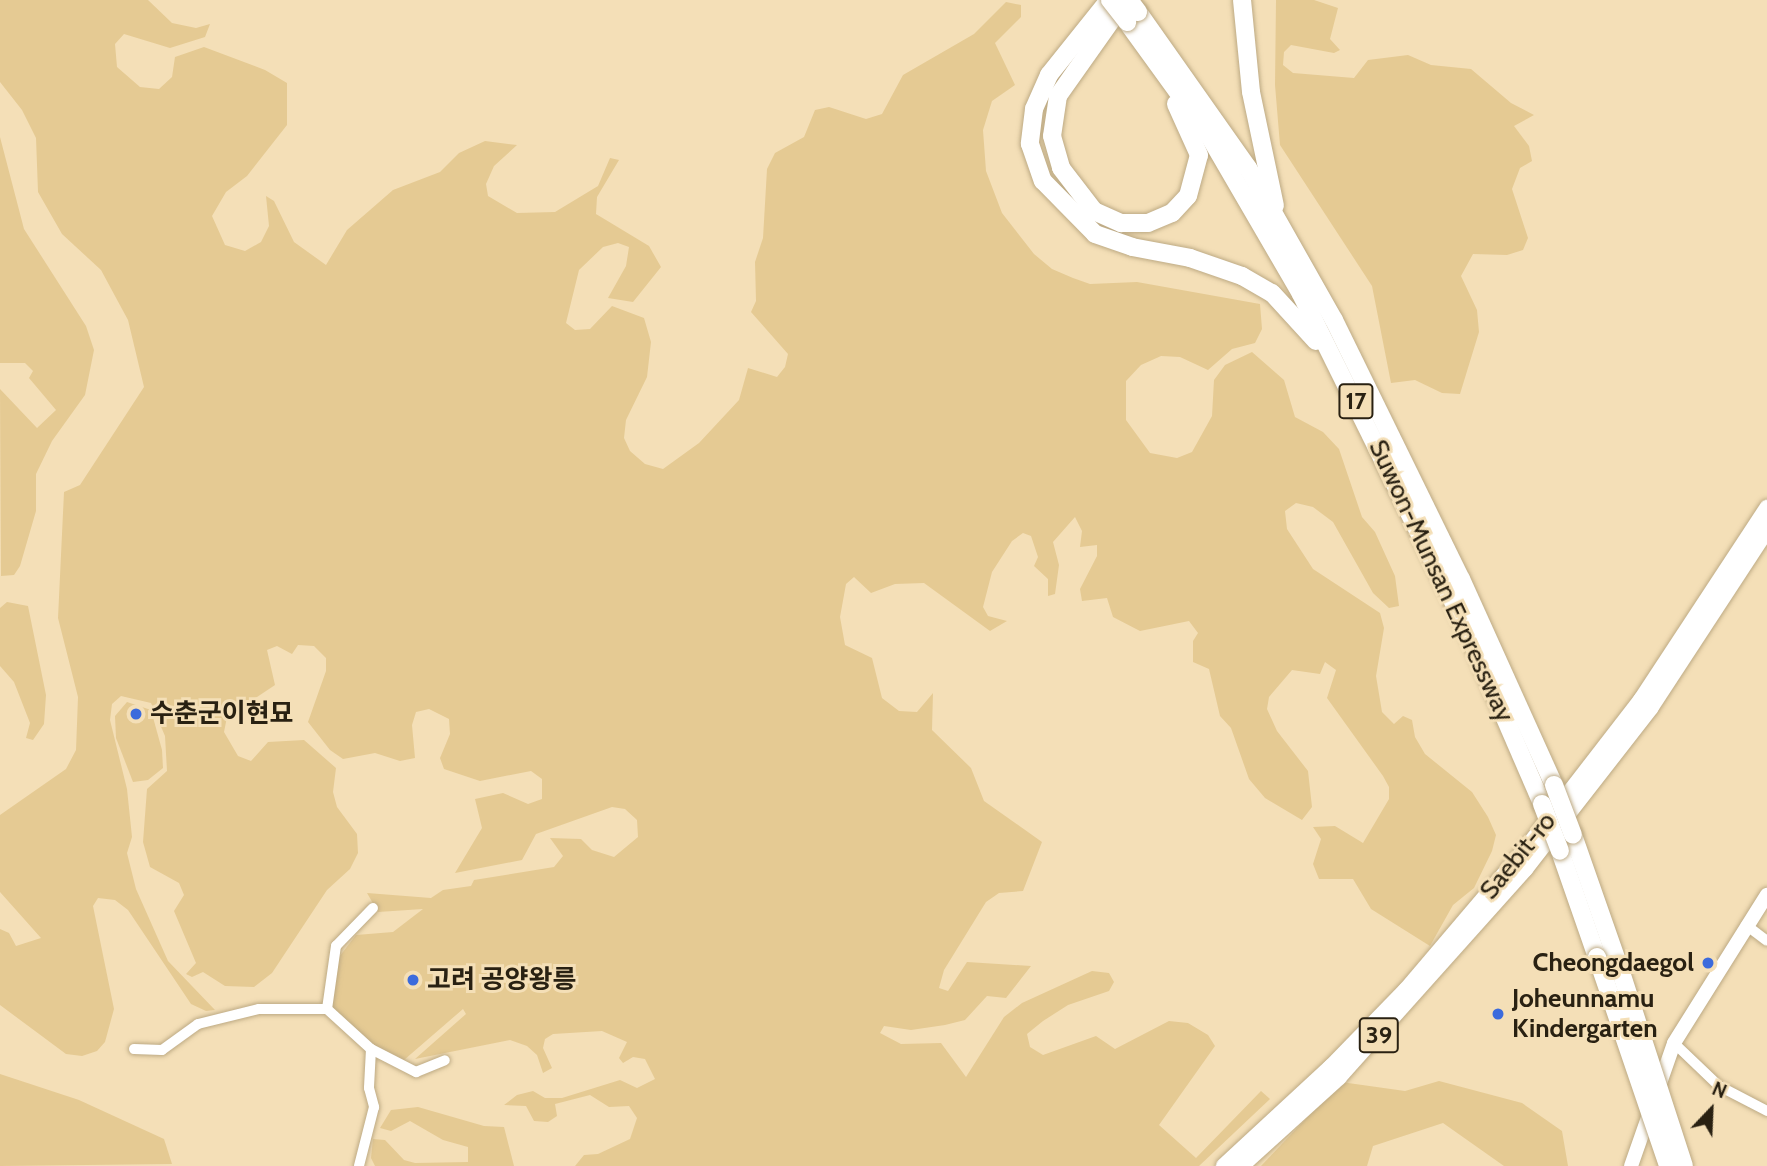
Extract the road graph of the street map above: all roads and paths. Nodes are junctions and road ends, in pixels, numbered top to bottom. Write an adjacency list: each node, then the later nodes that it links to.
1 (1109, 0): 3 (highway, Suwon-Munsan Expressway / 17, bridge); 6 (highway)
2 (1242, 0): 5 (highway)
3 (1131, 8): 4 (highway, Suwon-Munsan Expressway / 17); 4 (highway); 5 (highway, Suwon-Munsan Expressway / 17)
4 (1157, 63): 6 (highway, Suwon-Munsan Expressway / 17)
5 (1278, 219): 26 (highway, Suwon-Munsan Expressway / 17, bridge)
6 (1353, 395): 25 (highway, Suwon-Munsan Expressway / 17, bridge)
7 (1767, 508): 9 (highway, Saebit-ro / 39)
8 (1767, 530): 9 (highway, Saebit-ro / 39)
9 (1702, 622): 20 (highway, Saebit-ro / 39)
10 (1767, 895): 12 (main road)
11 (373, 908): 14 (street)
12 (1746, 925): 13 (street); 15 (main road)
13 (1767, 942)
14 (327, 1009): 16 (street); 17 (street)
15 (1674, 1043): 19 (street); 24 (main road)
16 (134, 1049)
17 (371, 1049): 18 (street); 21 (street)
18 (446, 1059)
19 (1767, 1111)
20 (1283, 1120): 22 (highway, Saebit-ro / 39); 23 (highway, Saebit-ro / 39)
21 (359, 1166)
22 (1224, 1166)
23 (1241, 1166)
24 (1631, 1166)
25 (1668, 1166)
26 (1684, 1166)

